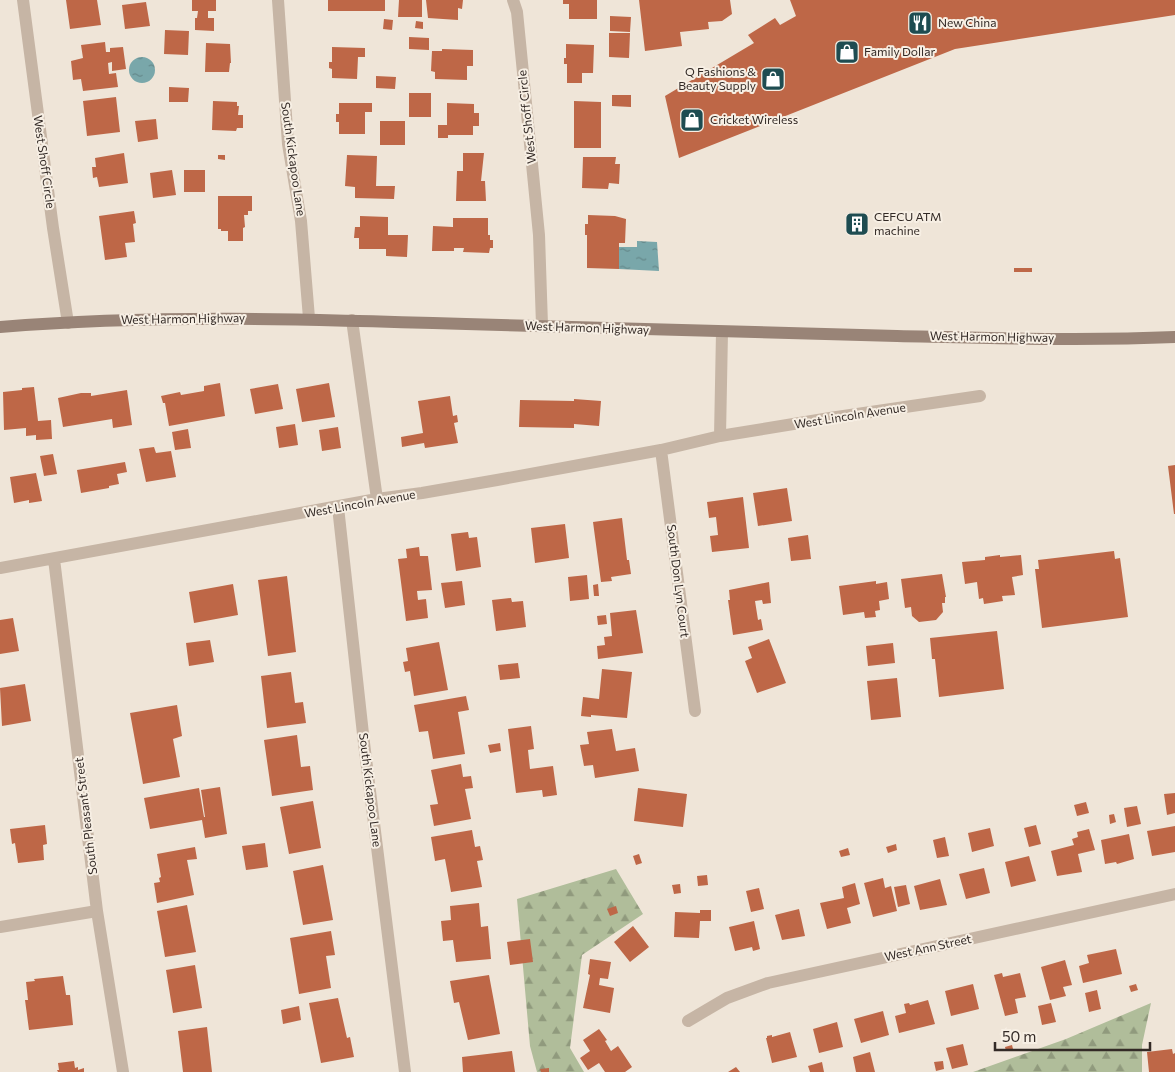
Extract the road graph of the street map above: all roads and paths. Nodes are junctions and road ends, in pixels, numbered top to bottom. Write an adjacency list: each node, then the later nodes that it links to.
1 (23, 0): 6 (street, West Shoff Circle)
2 (278, 0): 4 (street, South Kickapoo Lane)
3 (513, 0): 7 (street, West Shoff Circle)
4 (309, 318): 5 (main road, West Harmon Highway); 6 (main road, West Harmon Highway)
5 (352, 320): 7 (main road, West Harmon Highway); 14 (street)
6 (68, 323): 8 (main road, West Harmon Highway)
7 (542, 325): 9 (main road, West Harmon Highway)
8 (0, 327)
9 (722, 332): 10 (main road, West Harmon Highway); 12 (street)
10 (1175, 337)
11 (980, 396): 12 (street, West Lincoln Avenue)
12 (720, 436): 13 (street, West Lincoln Avenue)
13 (661, 450): 14 (street, West Lincoln Avenue); 18 (street, South Don Lyn Court)
14 (377, 499): 15 (street, West Lincoln Avenue)
15 (338, 507): 16 (street, West Lincoln Avenue); 24 (street, South Kickapoo Lane)
16 (54, 558): 17 (street, West Lincoln Avenue); 20 (street, South Pleasant Street)
17 (0, 568)
18 (695, 712)
19 (1175, 894): 22 (street, West Ann Street)
20 (97, 911): 21 (street); 23 (street, South Pleasant Street)
21 (0, 927)
22 (688, 1021)
23 (123, 1072)
24 (405, 1072)

